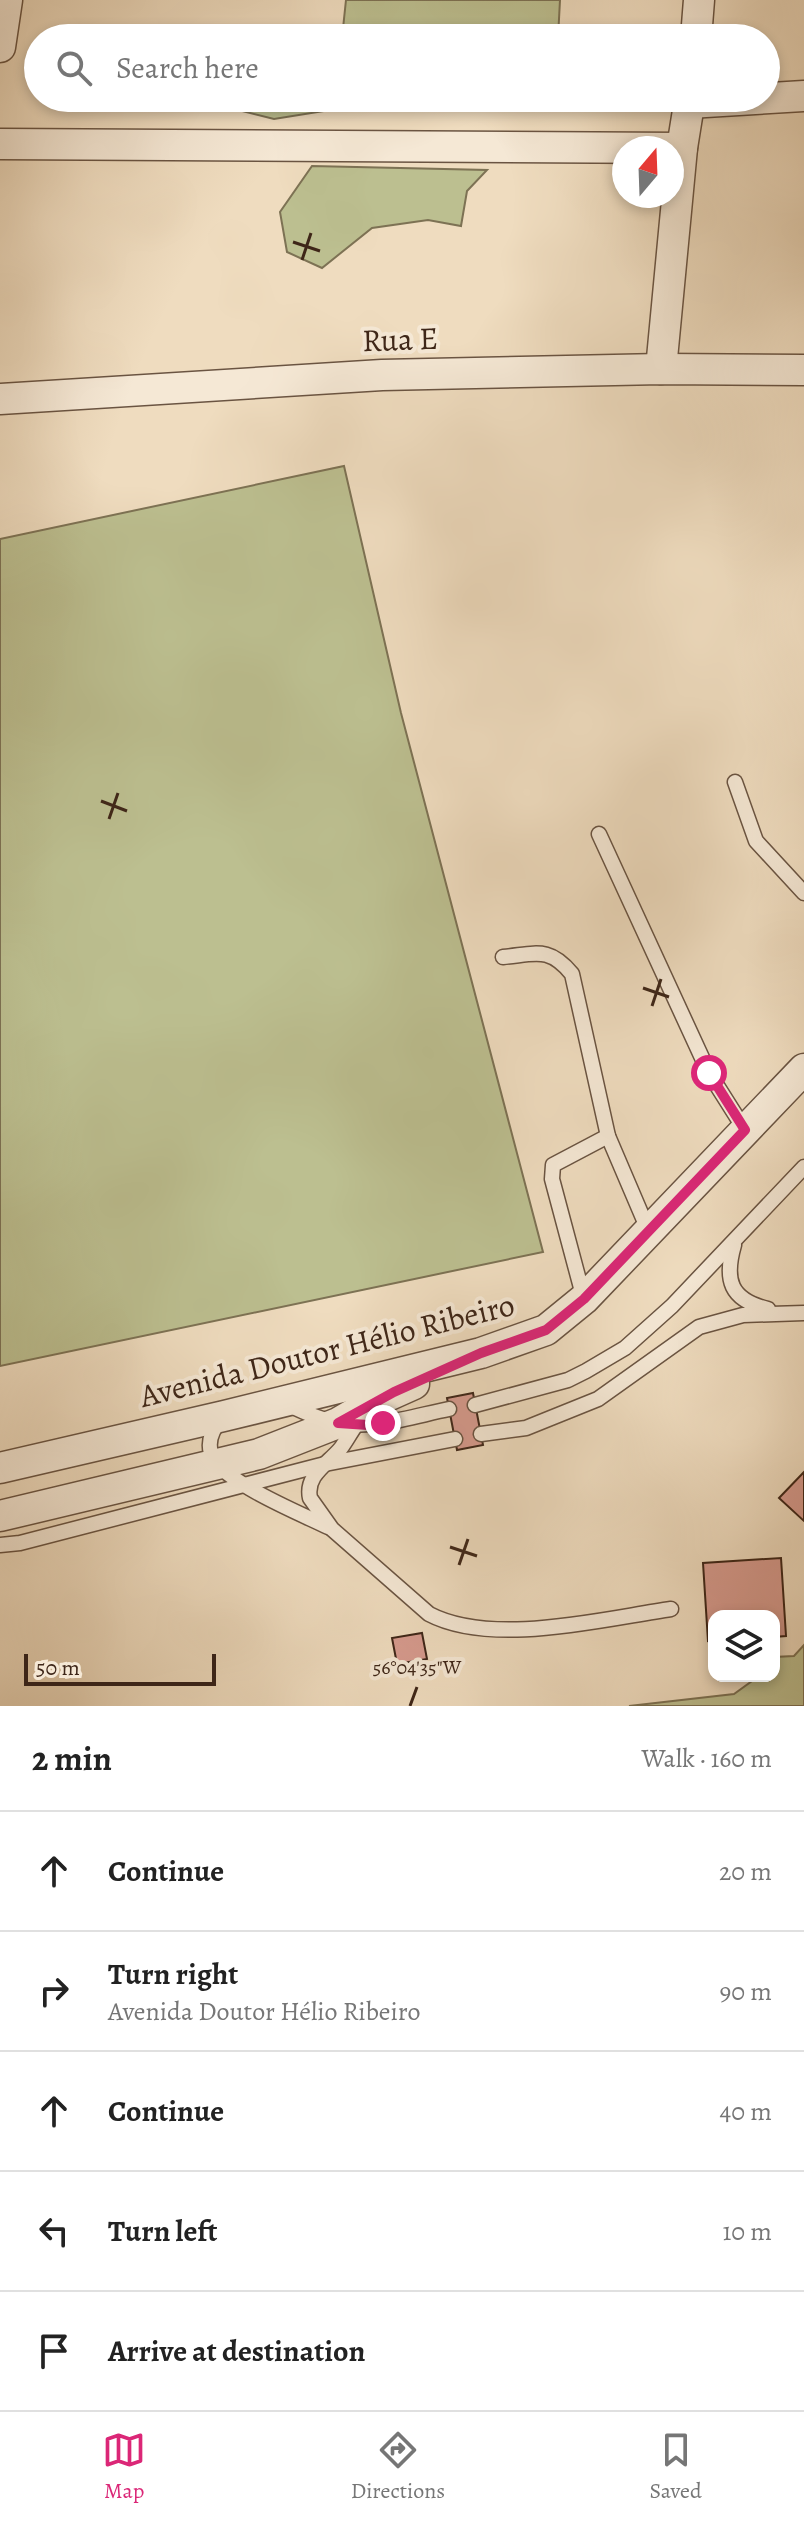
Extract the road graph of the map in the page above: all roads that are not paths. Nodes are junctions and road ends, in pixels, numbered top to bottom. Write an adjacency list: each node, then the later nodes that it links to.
1 (7, 0): 4 (street)
2 (699, 0): 3 (street)
3 (697, 24)
4 (0, 47)
5 (804, 96): 6 (street)
6 (780, 97)
7 (687, 112): 8 (street)
8 (684, 136)
9 (0, 144): 10 (street)
10 (612, 148)
11 (676, 208): 12 (street)
12 (661, 369): 13 (street, Rua E); 14 (street, Rua E)
13 (804, 370)
14 (0, 399)
15 (735, 782): 17 (lane)
16 (599, 834): 20 (lane)
17 (804, 893)
18 (503, 957): 21 (lane)
19 (804, 1069): 20 (street, Avenida Doutor Hélio Ribeiro)
20 (745, 1130): 23 (street, Avenida Doutor Hélio Ribeiro)
21 (608, 1136): 23 (lane); 25 (lane)
22 (804, 1167): 24 (lane)
23 (649, 1232): 25 (street, Avenida Doutor Hélio Ribeiro)
24 (735, 1241): 26 (lane); 29 (lane)
25 (584, 1299): 27 (street, Avenida Doutor Hélio Ribeiro)
26 (800, 1314): 33 (lane)
27 (481, 1353): 28 (street, Avenida Doutor Hélio Ribeiro); 32 (street)
28 (281, 1402): 31 (street, Avenida Doutor Hélio Ribeiro); 32 (lane)
29 (475, 1405)
30 (449, 1409): 32 (lane)
31 (224, 1416): 36 (lane); 37 (street, Avenida Doutor Hélio Ribeiro)
32 (347, 1424): 35 (lane); 36 (street)
33 (481, 1434)
34 (455, 1439): 35 (lane)
35 (325, 1464): 38 (lane); 40 (lane)
36 (220, 1465): 38 (lane); 39 (street)
37 (0, 1468)
38 (244, 1486): 40 (lane); 41 (lane)
39 (0, 1516)
40 (332, 1529): 42 (lane)
41 (0, 1545)
42 (671, 1609)

